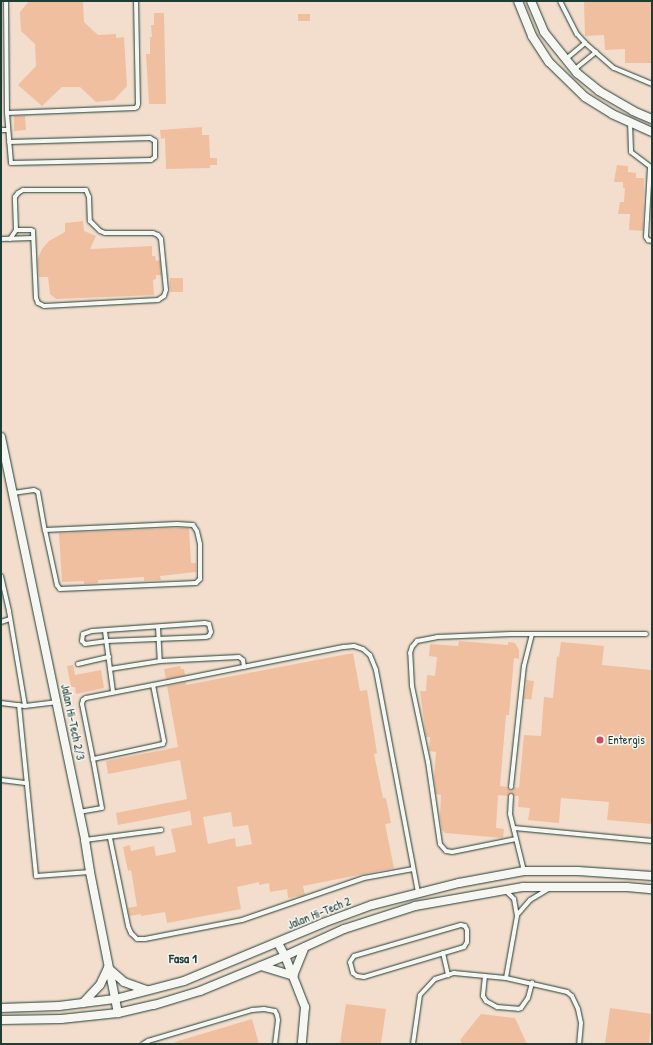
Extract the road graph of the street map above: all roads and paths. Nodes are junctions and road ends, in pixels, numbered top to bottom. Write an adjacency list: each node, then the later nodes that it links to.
1 (6, 1): 11 (lane)
2 (136, 1): 11 (lane)
3 (518, 1): 13 (street)
4 (531, 1): 8 (street)
5 (560, 1): 6 (lane)
6 (586, 43): 7 (lane); 8 (lane)
7 (596, 52): 9 (lane); 10 (lane)
8 (565, 60): 9 (street)
9 (574, 70): 12 (street)
10 (652, 84)
11 (7, 112): 15 (lane)
12 (652, 119)
13 (630, 122): 16 (street); 18 (lane)
14 (1, 130): 15 (lane)
15 (8, 130): 17 (lane)
16 (652, 132)
17 (9, 142): 17 (lane)
18 (651, 167): 23 (lane)
19 (16, 230): 20 (lane); 21 (lane); 21 (lane)
20 (10, 238): 21 (lane); 22 (lane)
21 (33, 238)
22 (1, 239)
23 (652, 241)
24 (1, 437): 25 (street, Jalan Hi-Tech 2/3)
25 (13, 493): 26 (lane); 44 (street, Jalan Hi-Tech 2/3)
26 (46, 530): 26 (lane)
27 (1, 576): 28 (lane)
28 (3, 593): 29 (lane)
29 (10, 619): 30 (lane); 47 (lane)
30 (1, 622)
31 (158, 627): 32 (lane); 35 (lane); 35 (lane)
32 (105, 631): 36 (lane); 36 (lane)
33 (646, 634): 34 (lane)
34 (532, 635): 51 (lane); 57 (lane)
35 (159, 639): 36 (lane); 38 (lane)
36 (107, 641): 37 (lane)
37 (109, 657): 39 (lane); 41 (lane)
38 (160, 661): 40 (lane); 41 (lane)
39 (78, 664)
40 (244, 667): 42 (lane); 60 (lane)
41 (110, 669): 43 (lane)
42 (153, 685): 43 (lane); 48 (lane)
43 (113, 692): 48 (lane)
44 (56, 702): 47 (lane); 53 (street, Jalan Hi-Tech 2/3)
45 (1, 703): 46 (lane)
46 (19, 705): 47 (lane); 50 (lane)
47 (25, 706)
48 (93, 758): 53 (lane)
49 (1, 780): 50 (lane)
50 (27, 783): 62 (lane)
51 (511, 787)
52 (511, 796): 54 (lane)
53 (79, 812): 58 (street, Jalan Hi-Tech 2/3)
54 (514, 828): 57 (lane); 59 (lane)
55 (161, 830): 56 (lane)
56 (110, 838): 58 (lane); 60 (lane)
57 (516, 839): 61 (lane)
58 (85, 840): 62 (street, Jalan Hi-Tech 2/3)
59 (652, 841)
60 (412, 869): 67 (lane)
61 (524, 871): 63 (street, Jalan Hi-Tech 2); 67 (street, Jalan Hi-Tech 2)
62 (90, 872): 74 (street, Jalan Hi-Tech 2/3)
63 (652, 876)
64 (553, 886): 65 (street, Jalan Hi-Tech 2); 66 (street, Jalan Hi-Tech 2); 68 (lane)
65 (652, 889)
66 (505, 890): 68 (lane); 70 (street, Jalan Hi-Tech 2)
67 (418, 892): 69 (street, Jalan Hi-Tech 2)
68 (517, 916): 78 (lane)
69 (278, 943): 72 (street); 80 (street, Jalan Hi-Tech 2)
70 (305, 947): 72 (street, Jalan Hi-Tech 2); 76 (street)
71 (443, 953): 71 (lane); 75 (lane)
72 (285, 956): 73 (street, Jalan Hi-Tech 2); 76 (street)
73 (261, 966): 76 (street); 84 (street, Jalan Hi-Tech 2)
74 (108, 968): 80 (street); 81 (street, Jalan Hi-Tech 2/3); 82 (street)
75 (448, 975): 77 (lane); 89 (lane)
76 (293, 976): 88 (street)
77 (484, 976): 78 (lane); 79 (lane)
78 (506, 978): 79 (lane)
79 (532, 983): 90 (lane)
80 (147, 991): 81 (street, Jalan Hi-Tech 2)
81 (115, 999): 82 (street, Jalan Hi-Tech 2); 84 (street, Jalan Hi-Tech 2/3)
82 (83, 1003): 83 (street, Jalan Hi-Tech 2)
83 (1, 1008)
84 (118, 1012): 85 (street, Jalan Hi-Tech 2)
85 (1, 1020)
86 (143, 1044): 87 (lane)
87 (275, 1044)
88 (302, 1044)
89 (413, 1044)
90 (579, 1044)

